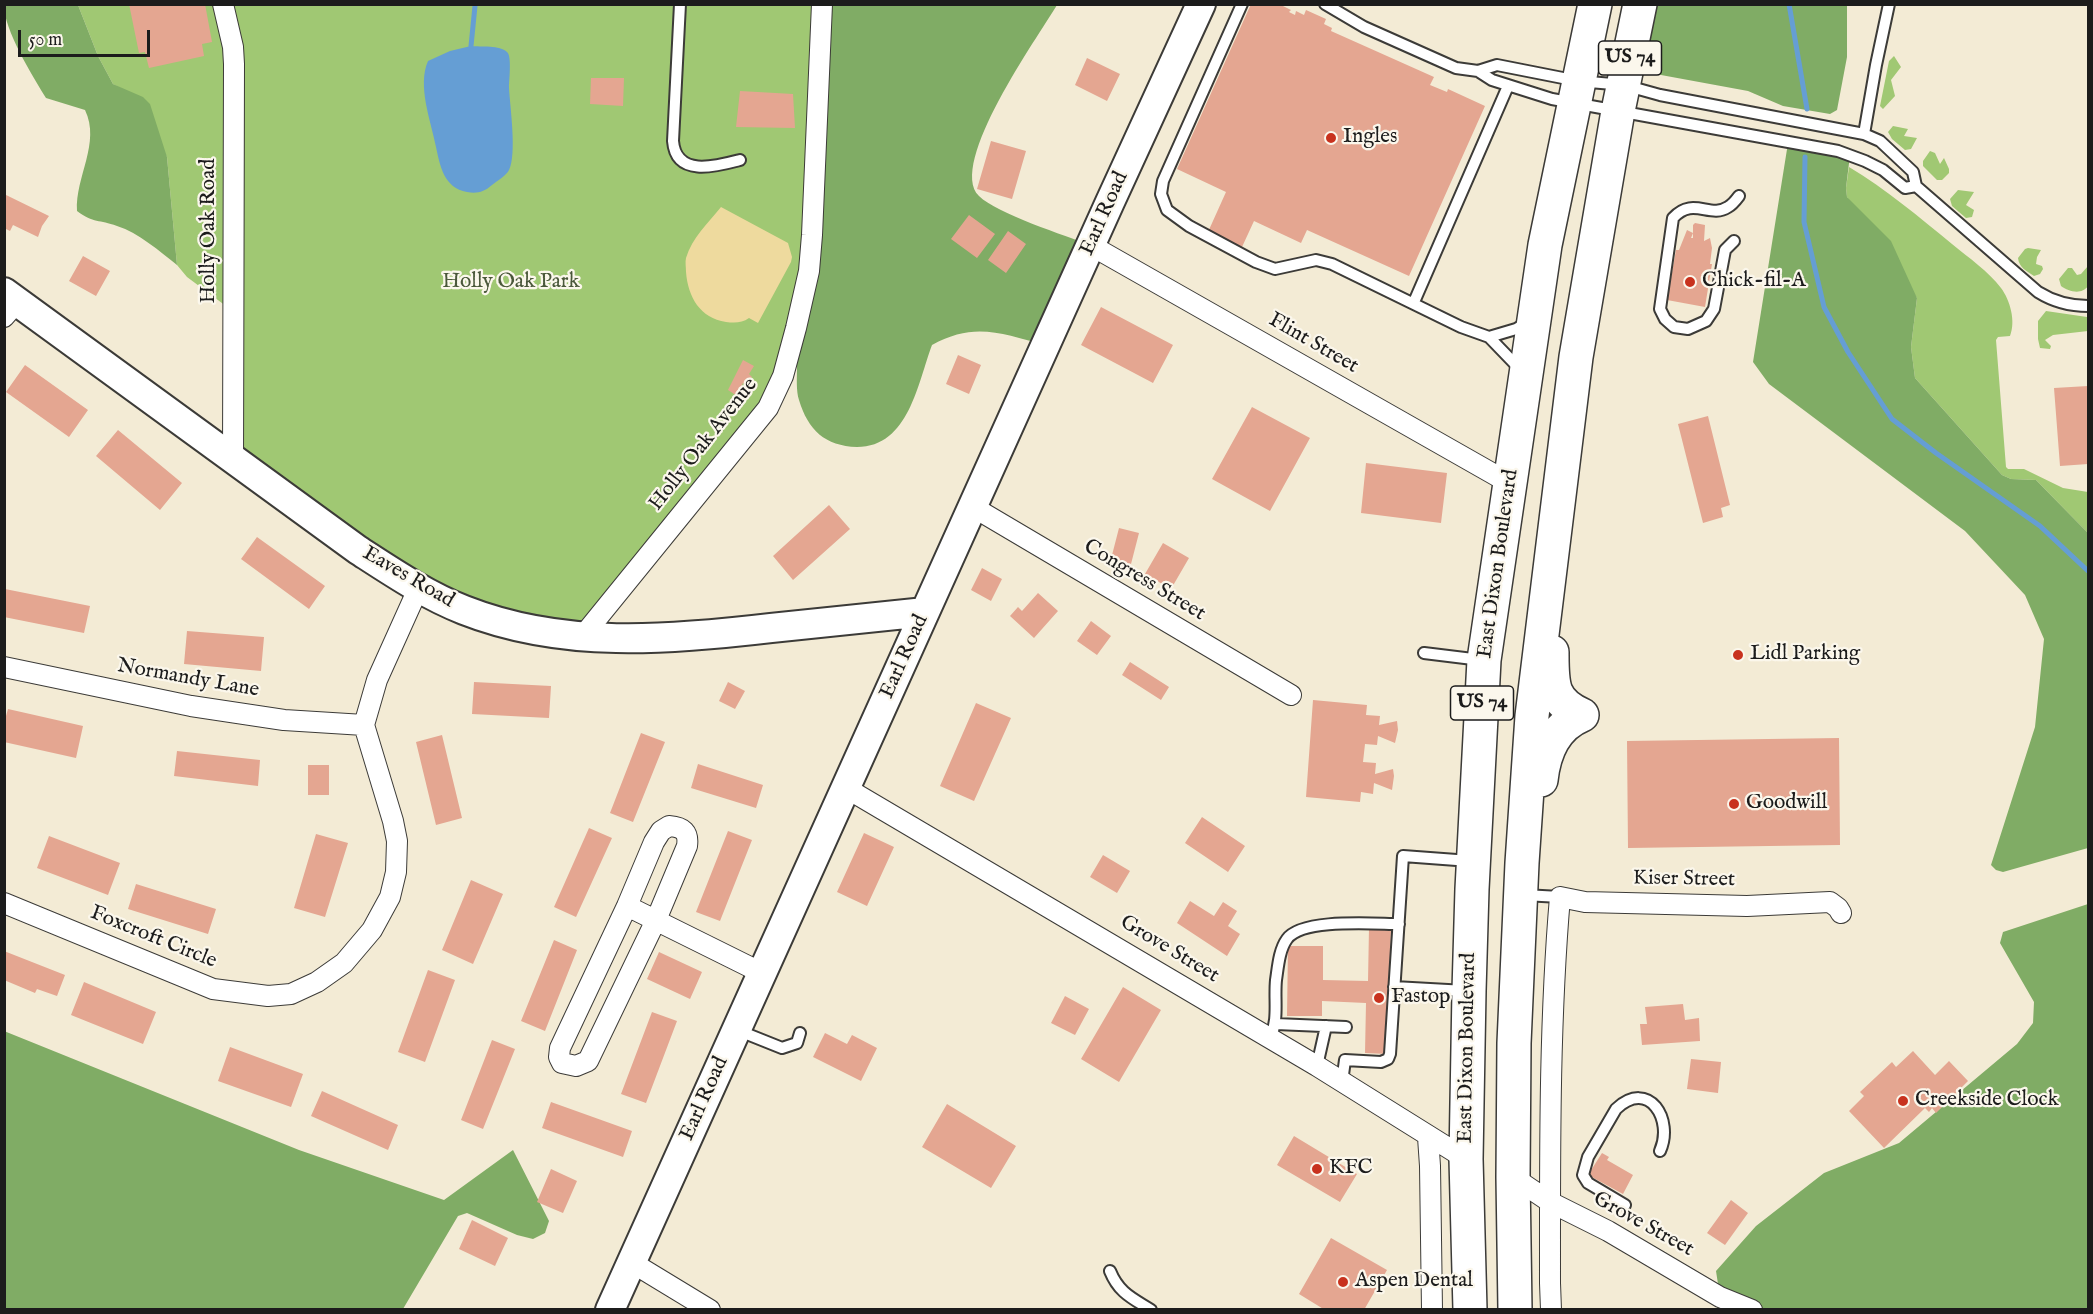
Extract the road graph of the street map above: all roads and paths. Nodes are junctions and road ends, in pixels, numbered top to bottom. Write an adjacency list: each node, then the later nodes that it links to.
1 (223, 4): 26 (street, Holly Oak Road)
2 (680, 4): 15 (lane)
3 (822, 4): 32 (street, Holly Oak Avenue)
4 (1201, 4): 19 (main road, Earl Road)
5 (1242, 4): 20 (lane)
6 (1324, 4): 10 (lane)
7 (1595, 4): 12 (highway, East Dixon Boulevard / US 74)
8 (1640, 4): 13 (highway, US 74)
9 (1889, 4): 14 (lane)
10 (1478, 71): 11 (lane); 12 (lane)
11 (1508, 86): 12 (lane); 20 (lane)
12 (1576, 92): 13 (lane); 13 (lane); 23 (highway, East Dixon Boulevard / US 74)
13 (1621, 98): 14 (lane); 16 (lane); 29 (highway, US 74)
14 (1864, 134): 16 (lane)
15 (740, 160)
16 (1916, 186): 22 (lane)
17 (1739, 196): 18 (lane)
18 (1734, 241)
19 (1092, 246): 27 (street, Flint Street); 28 (main road, Earl Road)
20 (1414, 303): 24 (lane)
21 (9, 304): 26 (main road, Eaves Road)
22 (2088, 306)
23 (1534, 316): 24 (lane); 25 (highway, East Dixon Boulevard / US 74)
24 (1489, 337): 25 (lane)
25 (1524, 382): 27 (highway, East Dixon Boulevard / US 74)
26 (233, 459): 30 (main road, Eaves Road)
27 (1511, 484): 34 (highway, East Dixon Boulevard / US 74)
28 (973, 507): 31 (main road, Earl Road); 36 (street, Congress Street)
29 (1555, 527): 40 (highway, US 74); 40 (highway)
30 (418, 589): 32 (main road, Eaves Road); 37 (street)
31 (925, 612): 32 (main road, Eaves Road); 38 (main road, Earl Road)
32 (582, 637)
33 (1424, 653): 34 (lane)
34 (1484, 660): 39 (highway, East Dixon Boulevard / US 74)
35 (4, 667): 37 (street, Normandy Lane)
36 (1291, 695)
37 (364, 725): 42 (street, Foxcroft Circle)
38 (846, 788): 47 (main road, Earl Road); 53 (street, Grove Street)
39 (1473, 875): 46 (lane); 49 (highway, East Dixon Boulevard / US 74); 60 (highway)
40 (1521, 879): 41 (lane, Kiser Street); 60 (highway, US 74)
41 (1560, 897): 44 (street, Kiser Street); 61 (street)
42 (4, 903)
43 (627, 906): 45 (street); 45 (street); 45 (street)
44 (1841, 913)
45 (656, 920): 47 (street)
46 (1399, 924): 48 (lane); 53 (lane)
47 (762, 973): 52 (main road, Earl Road)
48 (1394, 987): 49 (lane); 56 (lane)
49 (1469, 991): 59 (highway, East Dixon Boulevard / US 74)
50 (1326, 1026): 51 (lane); 53 (lane); 55 (lane)
51 (1346, 1027)
52 (736, 1030): 54 (lane); 63 (main road, Earl Road)
53 (1273, 1031): 55 (street, Grove Street)
54 (800, 1034)
55 (1317, 1066): 56 (street, Grove Street)
56 (1342, 1082): 57 (street, Grove Street)
57 (1428, 1137): 59 (street, Grove Street); 68 (street, East Dixon Boulevard)
58 (1660, 1151): 62 (lane)
59 (1466, 1159): 69 (highway, East Dixon Boulevard / US 74); 70 (highway)
60 (1513, 1177): 61 (street, Grove Street); 71 (highway, US 74)
61 (1550, 1202): 72 (street); 73 (street, Grove Street)
62 (1624, 1205)
63 (631, 1262): 65 (main road, Earl Road); 66 (street)
64 (1110, 1271): 67 (lane)
65 (610, 1310)
66 (710, 1310)
67 (1151, 1310)
68 (1432, 1310)
69 (1470, 1310)
70 (1496, 1310)
71 (1515, 1310)
72 (1551, 1310)
73 (1752, 1310)

